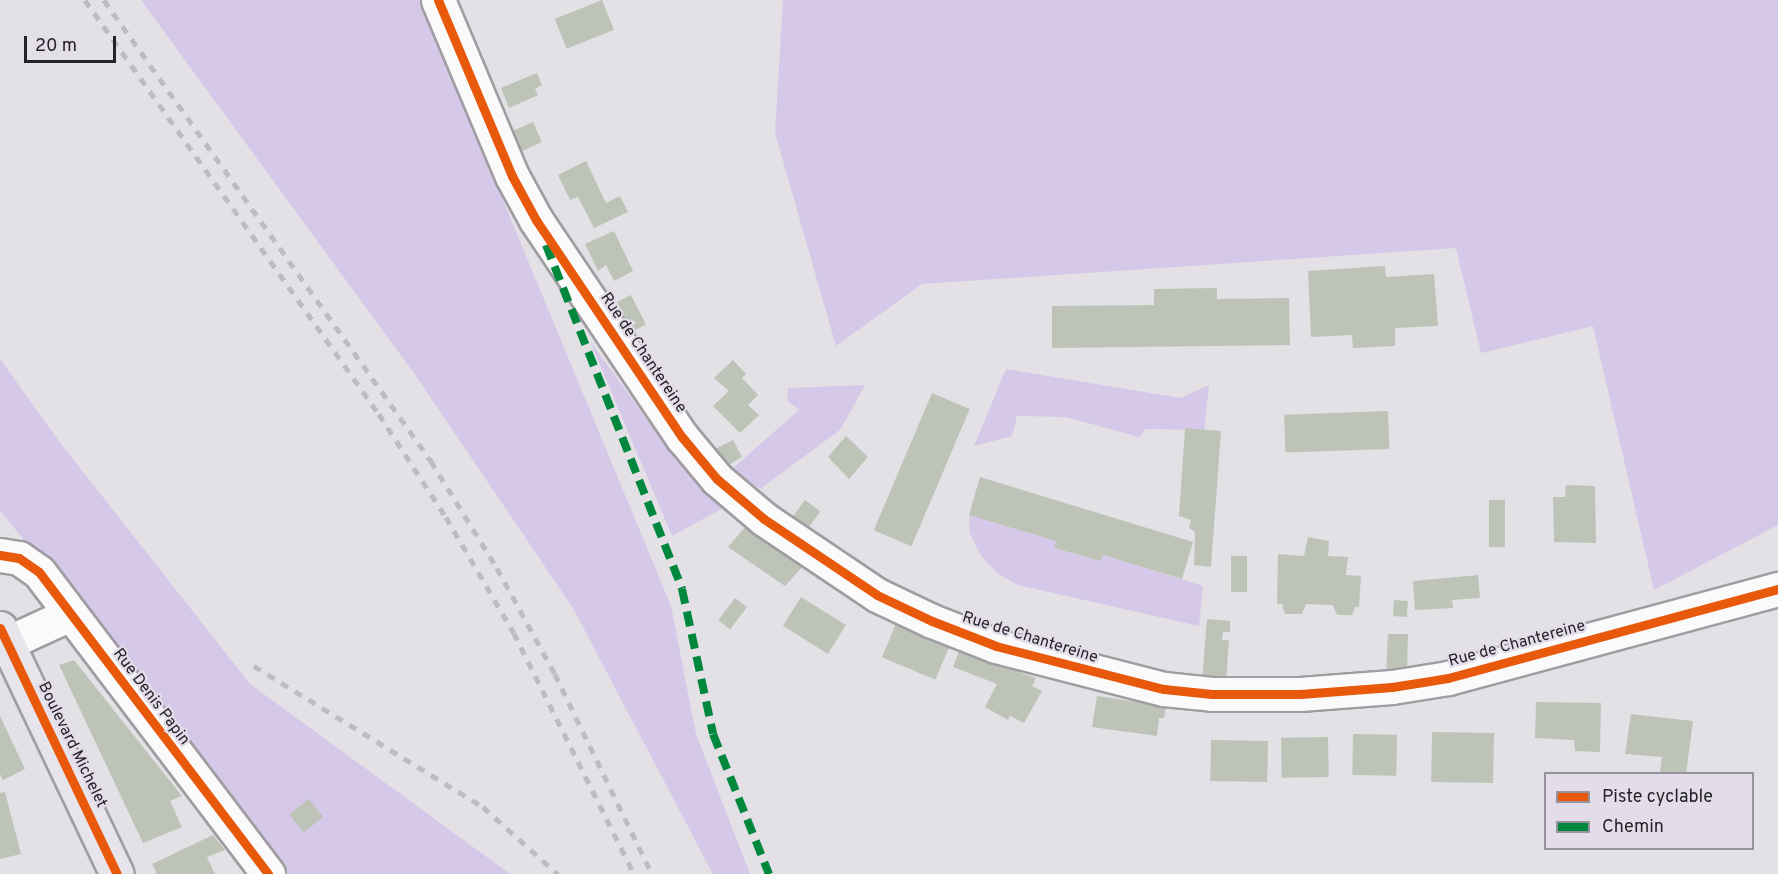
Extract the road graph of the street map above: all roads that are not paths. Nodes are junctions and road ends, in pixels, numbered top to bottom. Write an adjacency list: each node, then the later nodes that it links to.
1 (438, 0): 3 (street, Rue de Chantereine)
2 (0, 555): 4 (street, Rue Denis Papin)
3 (1778, 590)
4 (70, 614): 5 (street); 7 (street, Rue Denis Papin)
5 (3, 635): 6 (main road, Boulevard Michelet)
6 (117, 874)
7 (268, 874)

